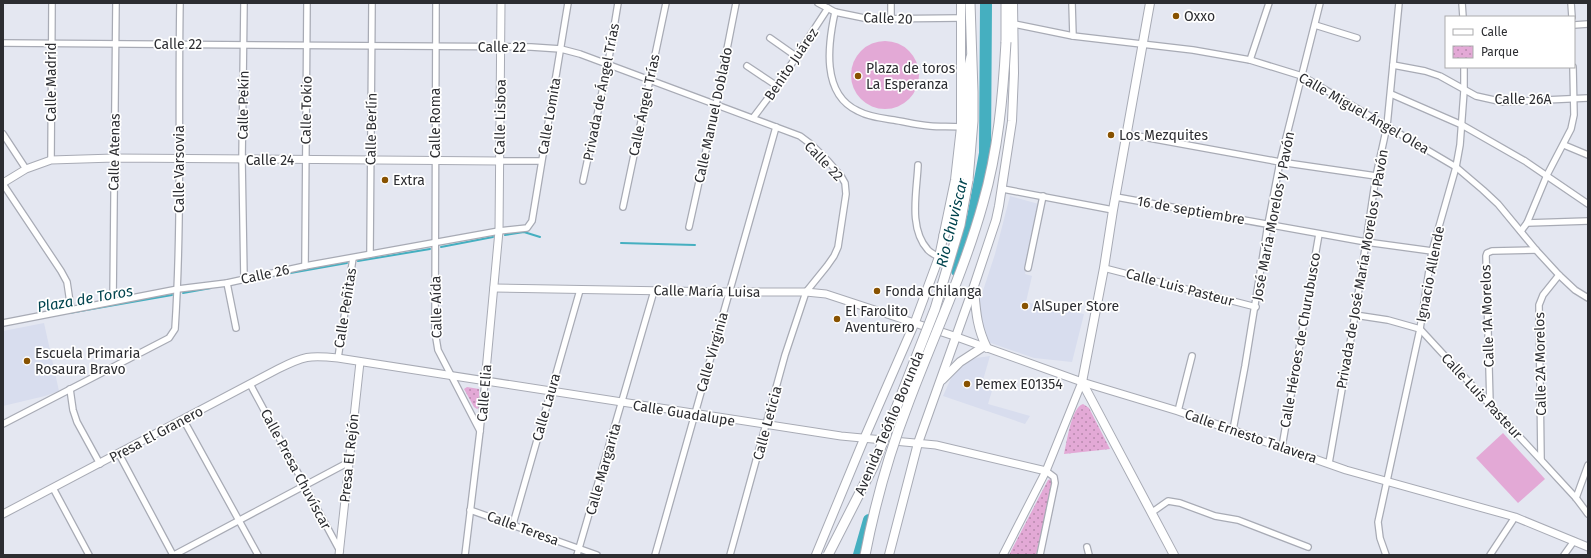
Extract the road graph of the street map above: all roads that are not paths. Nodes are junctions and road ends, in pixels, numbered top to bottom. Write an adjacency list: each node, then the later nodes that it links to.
1 (52, 3): 40 (street, Calle Madrid)
2 (116, 3): 42 (street, Calle Atenas)
3 (180, 3): 41 (street, Calle Varsovia)
4 (244, 3): 43 (street, Calle Pekín)
5 (307, 3): 44 (street, Calle Tokio)
6 (372, 3): 46 (street, Calle Berlín)
7 (436, 3): 47 (street, Calle Roma)
8 (501, 3): 48 (street, Calle Lisboa)
9 (568, 3): 49 (street, Calle Lomita)
10 (618, 3): 53 (street, Privada de Ángel Trías)
11 (666, 3): 59 (street, Calle Ángel Trías)
12 (736, 3): 65 (street, Calle Manuel Doblado)
13 (818, 3): 26 (street, Calle 20)
14 (891, 3): 31 (street)
15 (961, 3): 30 (main road, Avenida Teófilo Borunda)
16 (970, 3): 51 (main road, Avenida Teófilo Borunda)
17 (1006, 3): 195 (main road, bridge)
18 (1013, 3): 32 (main road, Avenida Teófilo Borunda)
19 (1072, 3): 36 (street)
20 (1150, 3): 45 (main road)
21 (1269, 3): 52 (street)
22 (1320, 3): 34 (street, José María Morelos y Pavón)
23 (1399, 3): 54 (street, Privada de José María Morelos y Pavón)
24 (1462, 3): 28 (street)
25 (1571, 3): 29 (street)
26 (828, 8): 27 (street, Calle 20); 50 (street, Benito Juárez)
27 (835, 12): 31 (street, Calle 20); 68 (street)
28 (1463, 16)
29 (1572, 16)
30 (961, 18): 31 (street, Calle 20); 68 (main road, Avenida Teófilo Borunda)
31 (891, 19)
32 (1014, 24): 36 (street, Calle Miguel Ángel Olea); 92 (main road, Avenida Teófilo Borunda)
33 (1588, 24): 35 (street)
34 (1315, 25): 38 (street); 58 (street, José María Morelos y Pavón)
35 (1575, 25)
36 (1073, 36): 45 (street, Calle Miguel Ángel Olea)
37 (770, 38): 50 (street)
38 (1357, 38)
39 (3, 43): 40 (street, Calle 22)
40 (52, 43): 42 (street, Calle 22); 76 (street, Calle Madrid)
41 (179, 43): 42 (street, Calle 22); 43 (street, Calle 22); 77 (street, Calle Varsovia)
42 (115, 44): 75 (street, Calle Atenas)
43 (244, 44): 44 (street, Calle 22); 78 (street, Calle Pekín)
44 (307, 44): 46 (street, Calle 22); 79 (street, Calle Tokio)
45 (1144, 44): 52 (street, Calle Miguel Ángel Olea); 72 (main road)
46 (372, 47): 47 (street, Calle 22); 80 (street, Calle Berlín)
47 (435, 47): 48 (street, Calle 22); 81 (street, Calle Roma)
48 (501, 48): 49 (street, Calle 22); 82 (street, Calle Lisboa)
49 (561, 49): 53 (street, Calle 22); 83 (street, Calle Lomita)
50 (797, 57): 60 (street, Benito Juárez)
51 (971, 57): 106 (main road); 194 (main road, Avenida Teófilo Borunda, bridge)
52 (1250, 60): 58 (street, Calle Miguel Ángel Olea)
53 (608, 64): 59 (street, Calle 22); 90 (street, Privada de Ángel Trías)
54 (1393, 65): 61 (street, Calle 26A); 62 (street, Privada de José María Morelos y Pavón)
55 (747, 66): 60 (street)
56 (1464, 68): 61 (street, Ignacio Allende)
57 (1574, 68): 64 (street)
58 (1302, 76): 69 (street, Calle Miguel Ángel Olea); 84 (street, José María Morelos y Pavón)
59 (650, 80): 65 (street, Calle 22); 96 (street, Calle Ángel Trías)
60 (777, 86): 66 (street, Benito Juárez)
61 (1464, 91): 64 (street, Calle 26A); 67 (street, Ignacio Allende)
62 (1391, 94): 67 (street); 69 (street, Privada de José María Morelos y Pavón)
63 (1588, 98): 64 (street, Calle 26A)
64 (1575, 99): 73 (street)
65 (716, 105): 66 (street, Calle 22); 101 (street, Calle Manuel Doblado)
66 (753, 118): 70 (street, Calle 22)
67 (1462, 125): 86 (street, Ignacio Allende); 88 (street)
68 (961, 126): 106 (main road, Avenida Teófilo Borunda)
69 (1387, 126): 86 (street, Calle Miguel Ángel Olea); 89 (street, Privada de José María Morelos y Pavón)
70 (776, 127): 125 (street, Calle Virginia); 126 (street, Calle 22)
71 (3, 134): 87 (street)
72 (1127, 134): 84 (street); 94 (main road)
73 (1564, 145): 74 (street); 88 (street)
74 (1588, 154)
75 (114, 158): 76 (street, Calle 24); 77 (street, Calle 24); 128 (street, Calle Atenas)
76 (51, 160): 87 (street, Calle 24)
77 (180, 160): 78 (street, Calle 24); 122 (street, Calle Varsovia)
78 (242, 160): 79 (street, Calle 24); 118 (street, Calle Pekín)
79 (306, 160): 80 (street, Calle 24); 114 (street, Calle Tokio)
80 (370, 161): 81 (street, Calle 24); 111 (street, Calle Berlín)
81 (435, 161): 82 (street, Calle 24); 108 (street, Calle Roma)
82 (499, 161): 83 (street, Calle 24); 103 (street, Calle Lisboa)
83 (541, 161): 102 (street, Calle Lomita)
84 (1280, 162): 89 (street); 100 (street, José María Morelos y Pavón)
85 (918, 165): 112 (street)
86 (1456, 167): 104 (street, Calle Miguel Ángel Olea); 110 (street, Ignacio Allende)
87 (26, 169): 91 (street, Calle 24)
88 (1546, 175): 95 (street); 99 (street)
89 (1376, 176): 107 (street, Privada de José María Morelos y Pavón)
90 (583, 181)
91 (3, 183): 130 (street)
92 (1003, 189): 93 (street); 120 (main road, Avenida Teófilo Borunda)
93 (1043, 196): 97 (street); 115 (street)
94 (1116, 197): 97 (main road); 100 (street, 16 de septiembre)
95 (1588, 204)
96 (623, 207)
97 (1113, 210): 116 (main road)
98 (1588, 221): 99 (street)
99 (1527, 223): 104 (street)
100 (1268, 224): 105 (street, 16 de septiembre); 129 (street, José María Morelos y Pavón)
101 (689, 227)
102 (528, 228): 103 (street, Calle 26)
103 (499, 231): 108 (street, Calle 26); 121 (street, Calle Elia)
104 (1521, 231): 109 (street, Calle Miguel Ángel Olea)
105 (1319, 234): 107 (street, 16 de septiembre); 160 (street, Calle Héroes de Churubusco)
106 (944, 235): 112 (main road, Avenida Teófilo Borunda)
107 (1366, 242): 110 (street, 16 de septiembre); 131 (street, Privada de José María Morelos y Pavón)
108 (436, 243): 111 (street, Calle 26); 142 (street, Calle Aída)
109 (1536, 250): 117 (street, Calle Miguel Ángel Olea); 150 (street, Calle 1A Morelos)
110 (1432, 251): 135 (street, Ignacio Allende)
111 (370, 254): 113 (street, Calle 26)
112 (939, 257): 133 (main road, Avenida Teófilo Borunda)
113 (353, 258): 114 (street, Calle 26); 140 (street, Calle Peñitas)
114 (305, 266): 118 (street, Calle 26)
115 (1028, 268)
116 (1104, 268): 129 (street, Calle Luis Pasteur); 144 (main road)
117 (1559, 275): 127 (street, Calle Miguel Ángel Olea); 162 (street, Calle 2A Morelos)
118 (244, 278): 119 (street, Calle 26)
119 (227, 283): 122 (street, Calle 26); 134 (street)
120 (974, 286): 136 (main road, Avenida Teófilo Borunda); 137 (main road)
121 (494, 288): 123 (street, Calle María Luisa); 143 (street, Calle Elia)
122 (178, 289): 128 (street, Calle 26); 147 (street, Calle Varsovia)
123 (580, 290): 124 (street, Calle María Luisa); 148 (street, Calle Laura)
124 (654, 291): 125 (street, Calle María Luisa); 149 (street, Calle Margarita)
125 (729, 292): 126 (street, Calle María Luisa); 152 (street, Calle Virginia)
126 (806, 292): 133 (street, Calle María Luisa); 155 (street, Calle Leticia)
127 (1588, 298)
128 (113, 301): 130 (street, Calle 26)
129 (1256, 307): 156 (street, José María Morelos y Pavón)
130 (71, 309): 132 (street, Calle 26)
131 (1355, 315): 135 (street); 164 (street, Privada de José María Morelos y Pavón)
132 (3, 323)
133 (915, 323): 136 (street, Calle Ernesto Talavera, bridge); 158 (main road, Avenida Teófilo Borunda)
134 (236, 328)
135 (1420, 329): 150 (street, Calle Luis Pasteur); 168 (street, Ignacio Allende)
136 (955, 336): 137 (street, Calle Ernesto Talavera); 146 (main road, Avenida Teófilo Borunda)
137 (985, 348): 144 (street, Calle Ernesto Talavera); 146 (main road)
138 (310, 356): 140 (street, Calle Guadalupe); 145 (street, Presa El Granero)
139 (1192, 356): 151 (street)
140 (338, 358): 141 (street, Calle Guadalupe)
141 (360, 362): 142 (street, Calle Guadalupe); 163 (street, Presa El Rejón)
142 (451, 376): 143 (street, Calle Guadalupe); 157 (street, Calle Aída)
143 (485, 382): 148 (street, Calle Guadalupe); 157 (street, Calle Elia)
144 (1082, 382): 151 (street, Calle Ernesto Talavera); 167 (street); 173 (main road)
145 (250, 384): 153 (street, Presa El Granero); 169 (street, Calle Presa Chuvíscar)
146 (939, 384): 159 (main road, Avenida Teófilo Borunda)
147 (70, 389): 154 (street); 165 (street)
148 (551, 392): 149 (street, Calle Guadalupe); 178 (street, Calle Laura)
149 (622, 403): 152 (street, Calle Guadalupe); 183 (street, Calle Margarita)
150 (1490, 404): 162 (street, Calle Luis Pasteur)
151 (1178, 412): 156 (street, Calle Ernesto Talavera)
152 (695, 415): 155 (street, Calle Guadalupe); 191 (street, Calle Virginia)
153 (183, 419): 161 (street, Presa El Granero); 177 (street)
154 (3, 424)
155 (766, 426): 158 (street, Calle Guadalupe); 192 (street, Calle Leticia)
156 (1233, 430): 160 (street, Calle Ernesto Talavera)
157 (480, 431): 172 (street, Calle Elia)
158 (864, 439): 159 (street, Calle Guadalupe, bridge); 193 (main road, Avenida Teófilo Borunda)
159 (918, 443): 167 (street, Calle Guadalupe); 196 (main road, Avenida Teófilo Borunda)
160 (1282, 446): 164 (street, Calle Ernesto Talavera)
161 (119, 454): 165 (street, Presa El Granero); 186 (street)
162 (1540, 459): 171 (street, Calle Luis Pasteur)
163 (349, 462): 169 (street); 184 (street, Presa El Rejón)
164 (1329, 463): 168 (street, Calle Ernesto Talavera)
165 (100, 464): 170 (street, Presa El Granero)
166 (1588, 465): 171 (street)
167 (1046, 471): 197 (street); 198 (street, Calle Guadalupe)
168 (1386, 481): 176 (street, Calle Ernesto Talavera); 201 (street, Ignacio Allende)
169 (304, 486): 177 (street); 184 (street, Calle Presa Chuvíscar)
170 (53, 488): 174 (street, Presa El Granero); 185 (street)
171 (1576, 498): 175 (street, Calle Luis Pasteur)
172 (470, 510): 178 (street, Calle Teresa); 188 (street, Calle Elia)
173 (1151, 513): 181 (street); 200 (main road)
174 (3, 514)
175 (1588, 514)
176 (1515, 517): 179 (street, Calle Ernesto Talavera); 202 (street)
177 (239, 519): 186 (street); 187 (street)
178 (513, 524): 183 (street, Calle Teresa)
179 (1574, 541): 182 (street, Calle Ernesto Talavera); 203 (street)
180 (1087, 547): 199 (street)
181 (1308, 547)
182 (1588, 547)
183 (579, 549): 189 (street, Calle Margarita); 190 (street, Calle Teresa)
184 (340, 553)
185 (89, 555)
186 (173, 555)
187 (258, 555)
188 (465, 555)
189 (577, 555)
190 (597, 555)
191 (655, 555)
192 (730, 555)
193 (816, 555)
194 (828, 555)
195 (866, 555)
196 (889, 555)
197 (1003, 555)
198 (1040, 555)
199 (1089, 555)
200 (1174, 555)
201 (1386, 555)
202 (1490, 555)
203 (1564, 555)

